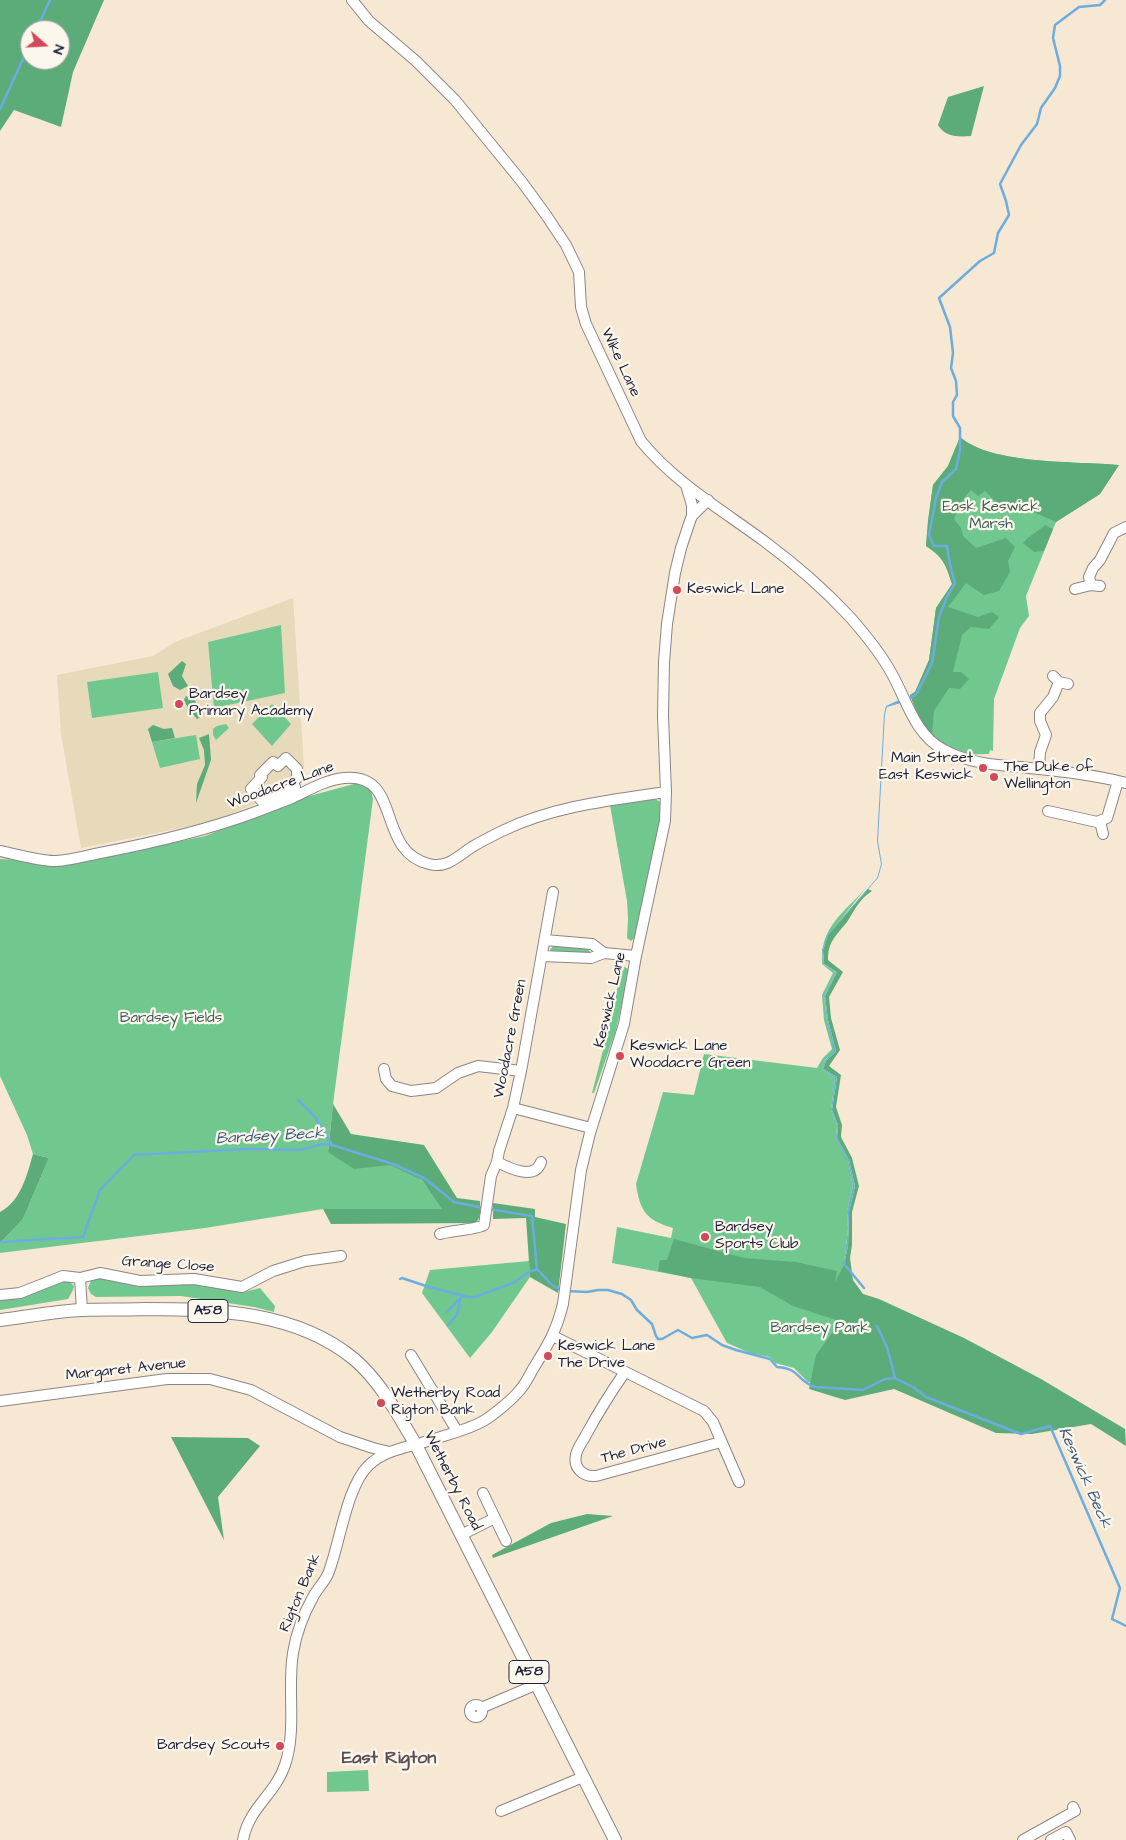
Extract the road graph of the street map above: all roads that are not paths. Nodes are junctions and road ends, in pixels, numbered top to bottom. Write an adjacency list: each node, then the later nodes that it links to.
1 (352, 0): 2 (street, Wike Lane)
2 (686, 485): 3 (street, Wike Lane); 4 (street, Keswick Lane)
3 (708, 500): 4 (street, Keswick Lane); 8 (street, Wike Lane)
4 (692, 516): 10 (street, Keswick Lane)
5 (1126, 527): 6 (street)
6 (1075, 590)
7 (1060, 681): 8 (street)
8 (1039, 769): 9 (street, Wike Lane)
9 (1122, 782): 13 (street)
10 (666, 792): 15 (street, Woodacre Lane); 20 (street, Keswick Lane)
11 (262, 802): 11 (street)
12 (1048, 811): 13 (street)
13 (1100, 820): 14 (street)
14 (1103, 834)
15 (0, 851)
16 (553, 892): 17 (street, Woodacre Green)
17 (545, 940): 18 (street); 19 (street, Woodacre Green)
18 (604, 953): 19 (street); 20 (street)
19 (542, 956): 22 (street, Woodacre Green)
20 (636, 956): 24 (street, Keswick Lane)
21 (384, 1069): 22 (street)
22 (521, 1070): 23 (street, Woodacre Green)
23 (513, 1108): 24 (street, Woodacre Green); 25 (street)
24 (591, 1128): 33 (street, Keswick Lane)
25 (497, 1162): 26 (street); 27 (street)
26 (541, 1162)
27 (440, 1234)
28 (340, 1256): 29 (street, Grange Close)
29 (80, 1278): 30 (street, Grange Close); 31 (street)
30 (0, 1295)
31 (82, 1310): 32 (main road, Wetherby Road / A58); 39 (main road, Wetherby Road / A58)
32 (0, 1320)
33 (553, 1336): 35 (street); 37 (street, Keswick Lane)
34 (411, 1356): 37 (street)
35 (625, 1372): 38 (street); 38 (street, The Drive)
36 (0, 1400): 40 (street, Margaret Avenue)
37 (457, 1431): 39 (street, Keswick Lane)
38 (721, 1442): 41 (street)
39 (416, 1445): 40 (street, Rigton Bank); 44 (main road, Wetherby Road / A58)
40 (390, 1452): 51 (street, Rigton Bank)
41 (739, 1482)
42 (483, 1493): 43 (street)
43 (495, 1518): 44 (street); 45 (street)
44 (461, 1535): 46 (main road, Wetherby Road / A58)
45 (506, 1541)
46 (535, 1685): 47 (street); 48 (main road, Wetherby Road / A58)
47 (482, 1708)
48 (583, 1778): 50 (street); 52 (main road, Wetherby Road / A58)
49 (1072, 1807): 53 (street)
50 (501, 1811)
51 (243, 1840)
52 (615, 1840)
53 (1023, 1840)
54 (1051, 1840): 55 (street)
55 (1070, 1840)

